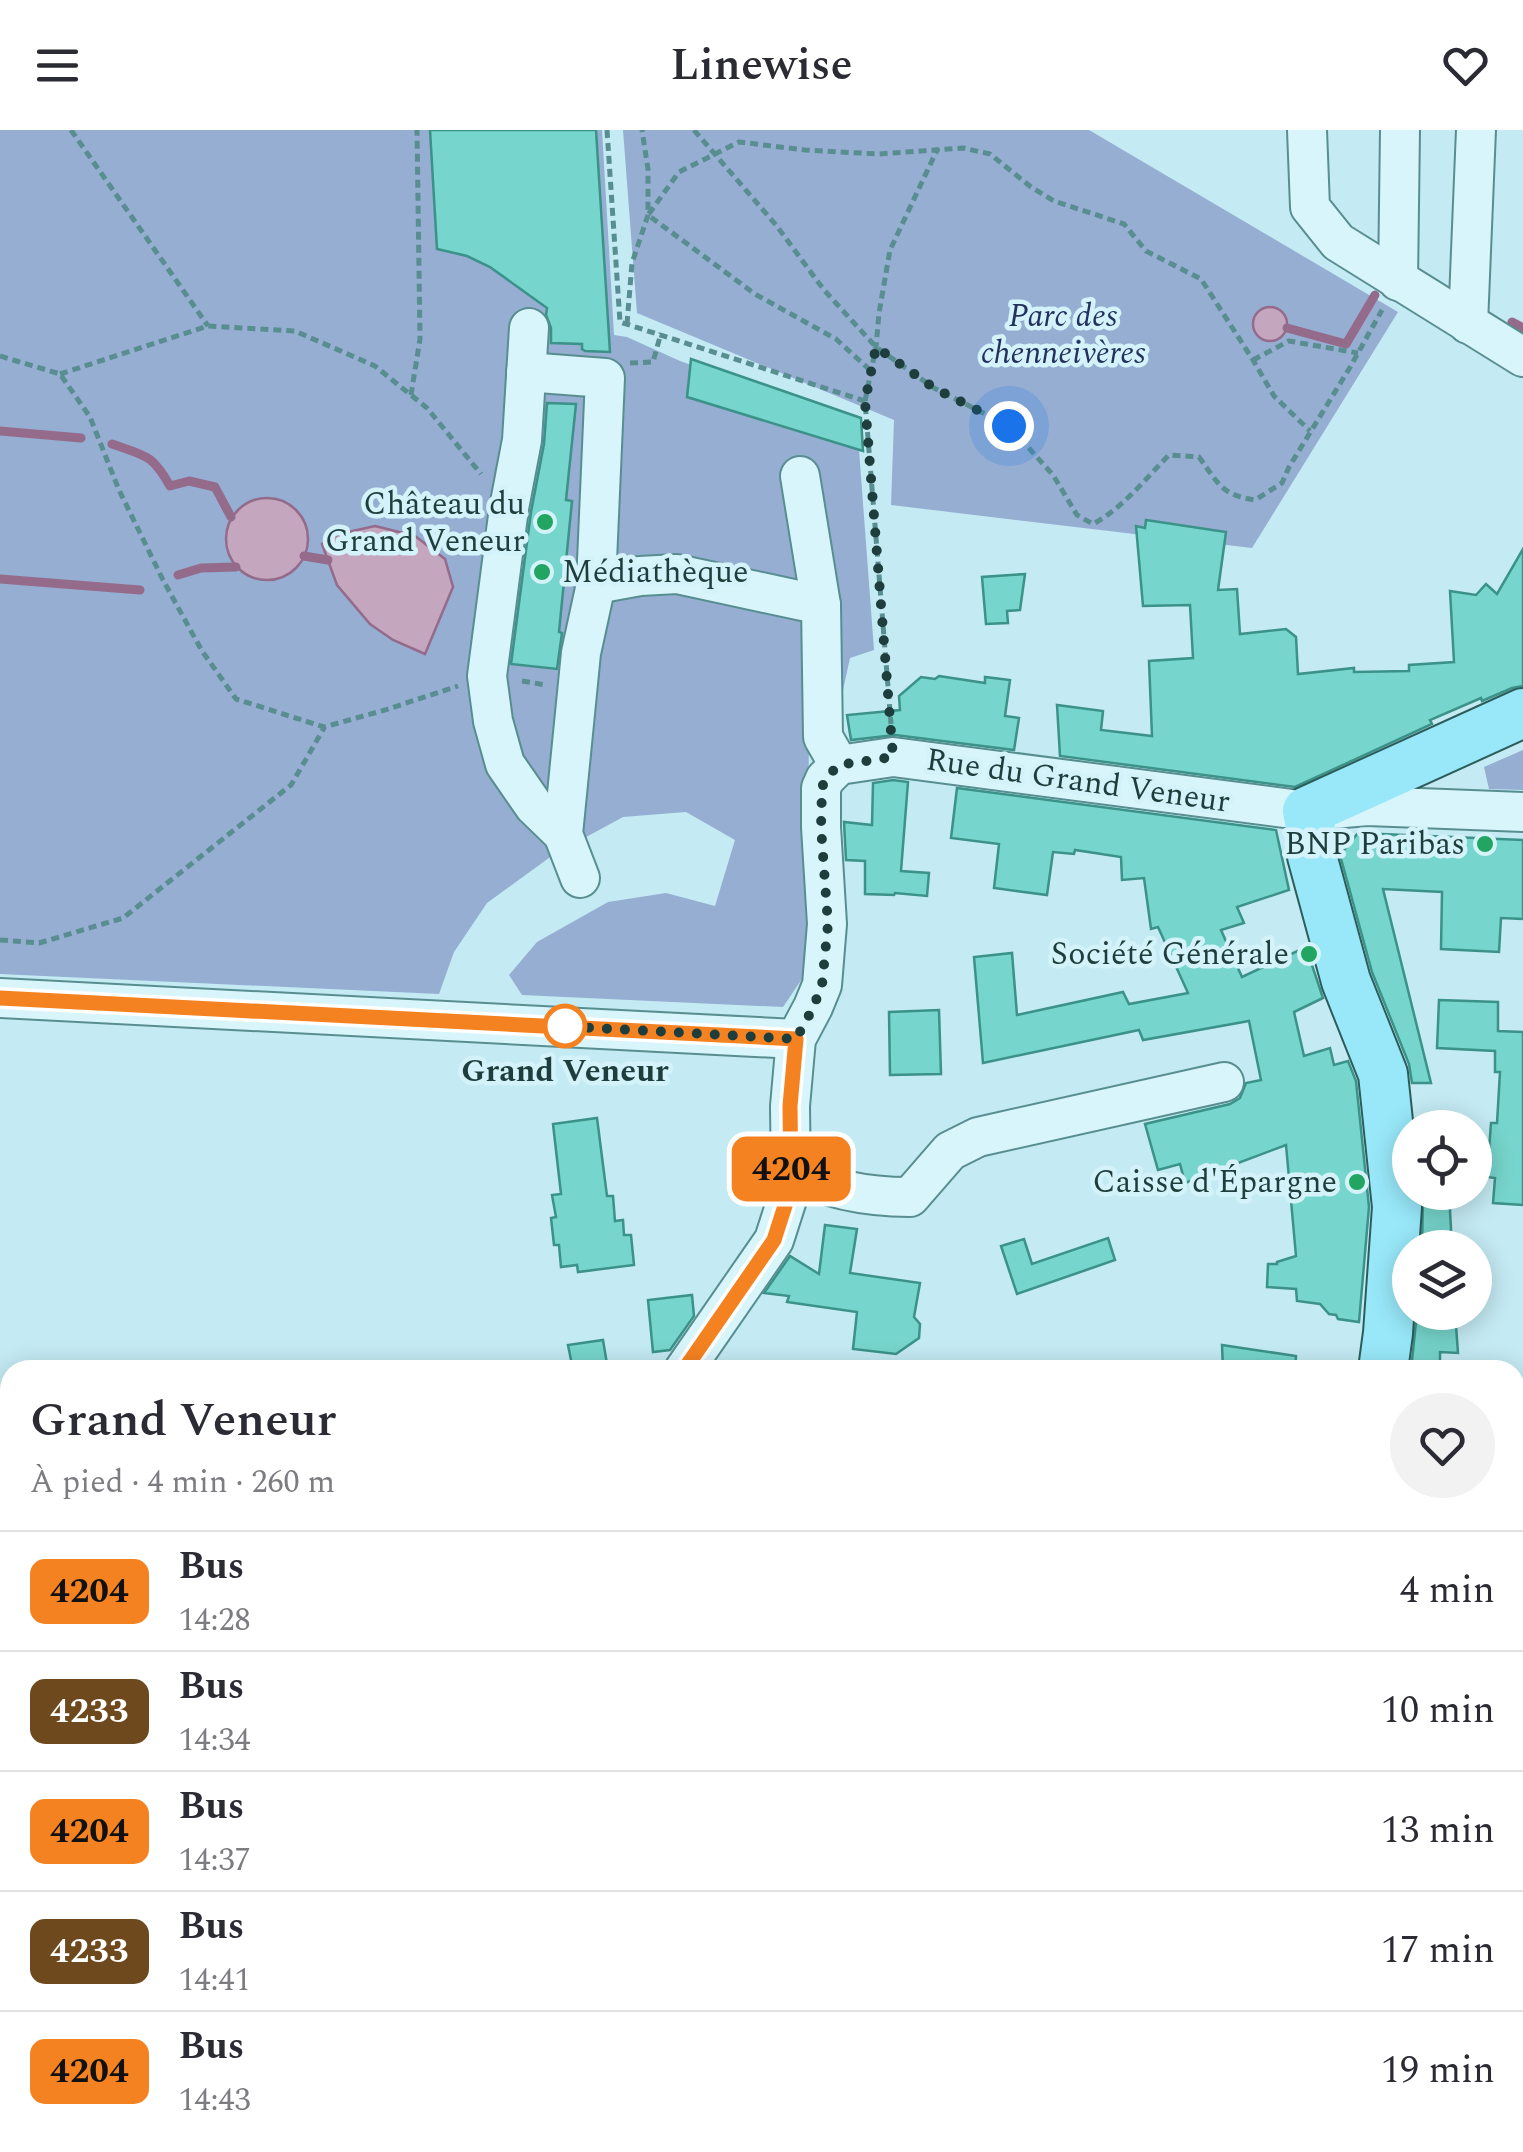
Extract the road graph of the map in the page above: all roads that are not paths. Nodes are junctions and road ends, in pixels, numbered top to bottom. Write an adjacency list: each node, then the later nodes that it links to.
1 (1307, 130): 4 (street)
2 (1400, 130): 4 (street)
3 (1476, 130): 5 (street)
4 (1398, 280): 5 (street)
5 (1468, 324): 7 (street)
6 (529, 328): 8 (street)
7 (1523, 357)
8 (526, 372): 10 (street); 18 (street)
9 (800, 476): 11 (street)
10 (596, 584): 11 (street); 18 (street)
11 (821, 604): 14 (street)
12 (1523, 714): 13 (main road)
13 (1446, 747): 15 (street); 16 (main road)
14 (839, 765): 16 (street, Rue du Grand Veneur); 21 (street)
15 (1464, 809): 16 (street, Rue du Grand Veneur); 17 (street, Rue du Grand Veneur)
16 (1307, 812): 25 (main road)
17 (1523, 812)
18 (563, 834): 19 (street)
19 (580, 878)
20 (0, 998): 21 (street)
21 (796, 1039): 23 (street)
22 (1224, 1082): 23 (street)
23 (791, 1170): 24 (street)
24 (691, 1360)
25 (1384, 1360)

